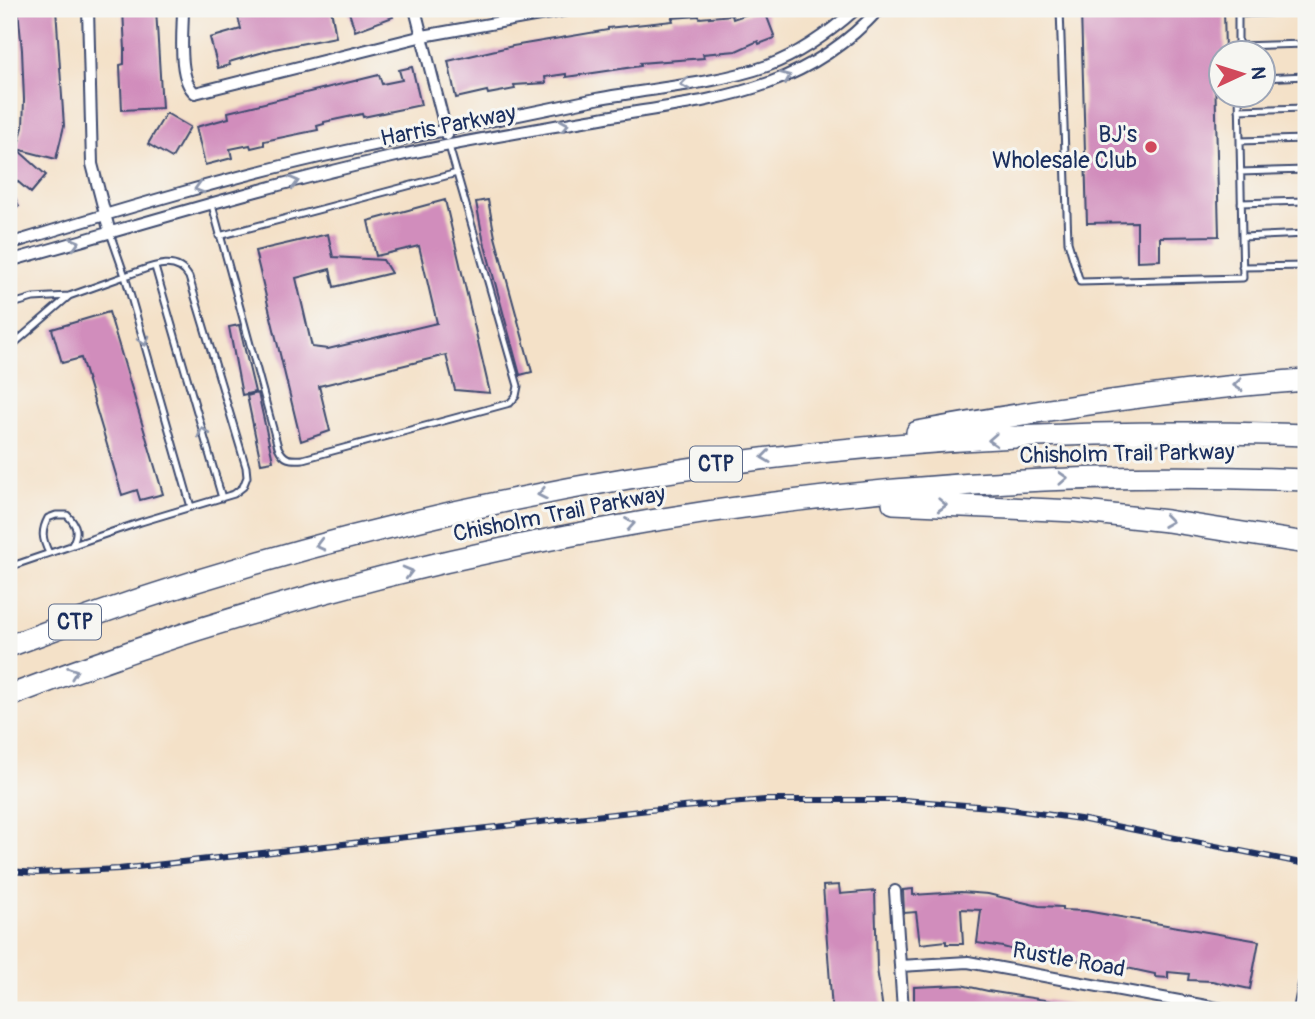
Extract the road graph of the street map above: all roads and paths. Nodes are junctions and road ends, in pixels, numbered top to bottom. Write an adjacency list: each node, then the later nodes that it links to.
1 (88, 9): 28 (street)
2 (183, 9): 10 (street)
3 (415, 9): 10 (street)
4 (573, 9): 10 (street)
5 (856, 9): 18 (street, Harris Parkway, one-way to 18)
6 (879, 9): 21 (street, Harris Parkway, one-way to 6)
7 (1060, 9): 37 (lane)
8 (1238, 11): 9 (lane); 11 (lane)
9 (1306, 11)
10 (423, 36): 18 (street)
11 (1238, 38)
12 (1306, 44): 13 (lane)
13 (1276, 46)
14 (1306, 76): 15 (lane)
15 (1276, 77)
16 (1306, 108): 17 (lane)
17 (1239, 110): 20 (lane)
18 (446, 131): 21 (street); 28 (street, Harris Parkway, one-way to 28)
19 (1306, 139): 20 (lane)
20 (1240, 141): 23 (lane)
21 (449, 145): 24 (lane); 27 (street, Harris Parkway, one-way to 21)
22 (1306, 170): 23 (lane)
23 (1240, 172): 26 (lane)
24 (457, 173): 31 (lane); 31 (lane)
25 (1306, 201): 26 (lane)
26 (1241, 203): 32 (lane)
27 (212, 205): 29 (street, Harris Parkway); 31 (lane)
28 (105, 214): 29 (street); 33 (street, Harris Parkway)
29 (110, 233): 34 (street, Harris Parkway, one-way to 29); 38 (lane)
30 (1306, 234): 32 (lane)
31 (219, 236)
32 (1241, 237): 37 (lane)
33 (9, 244)
34 (9, 261)
35 (1306, 266): 37 (lane)
36 (155, 267): 38 (lane); 46 (lane, one-way to 36); 46 (lane)
37 (1242, 267)
38 (125, 276): 39 (lane); 48 (lane, one-way to 48)
39 (69, 296): 40 (lane); 41 (lane)
40 (9, 305)
41 (9, 348)
42 (1306, 380): 44 (highway, one-way to 44)
43 (1306, 435): 44 (highway, Chisholm Trail Parkway / CTP, one-way to 44)
44 (800, 453): 53 (highway, Chisholm Trail Parkway / CTP, one-way to 53)
45 (1306, 480): 47 (highway, Chisholm Trail Parkway / CTP, one-way to 45)
46 (222, 498): 48 (lane)
47 (800, 500): 49 (highway, one-way to 49); 54 (highway, Chisholm Trail Parkway / CTP, one-way to 47)
48 (191, 507): 50 (lane)
49 (1306, 543)
50 (72, 545): 51 (lane); 51 (lane)
51 (49, 553): 52 (lane)
52 (9, 567)
53 (9, 646)
54 (9, 696)
55 (895, 891): 56 (street)
56 (900, 966): 58 (street); 59 (street, Rustle Road)
57 (1306, 982): 60 (street)
58 (903, 1010)
59 (1228, 1010)
60 (1299, 1010)

